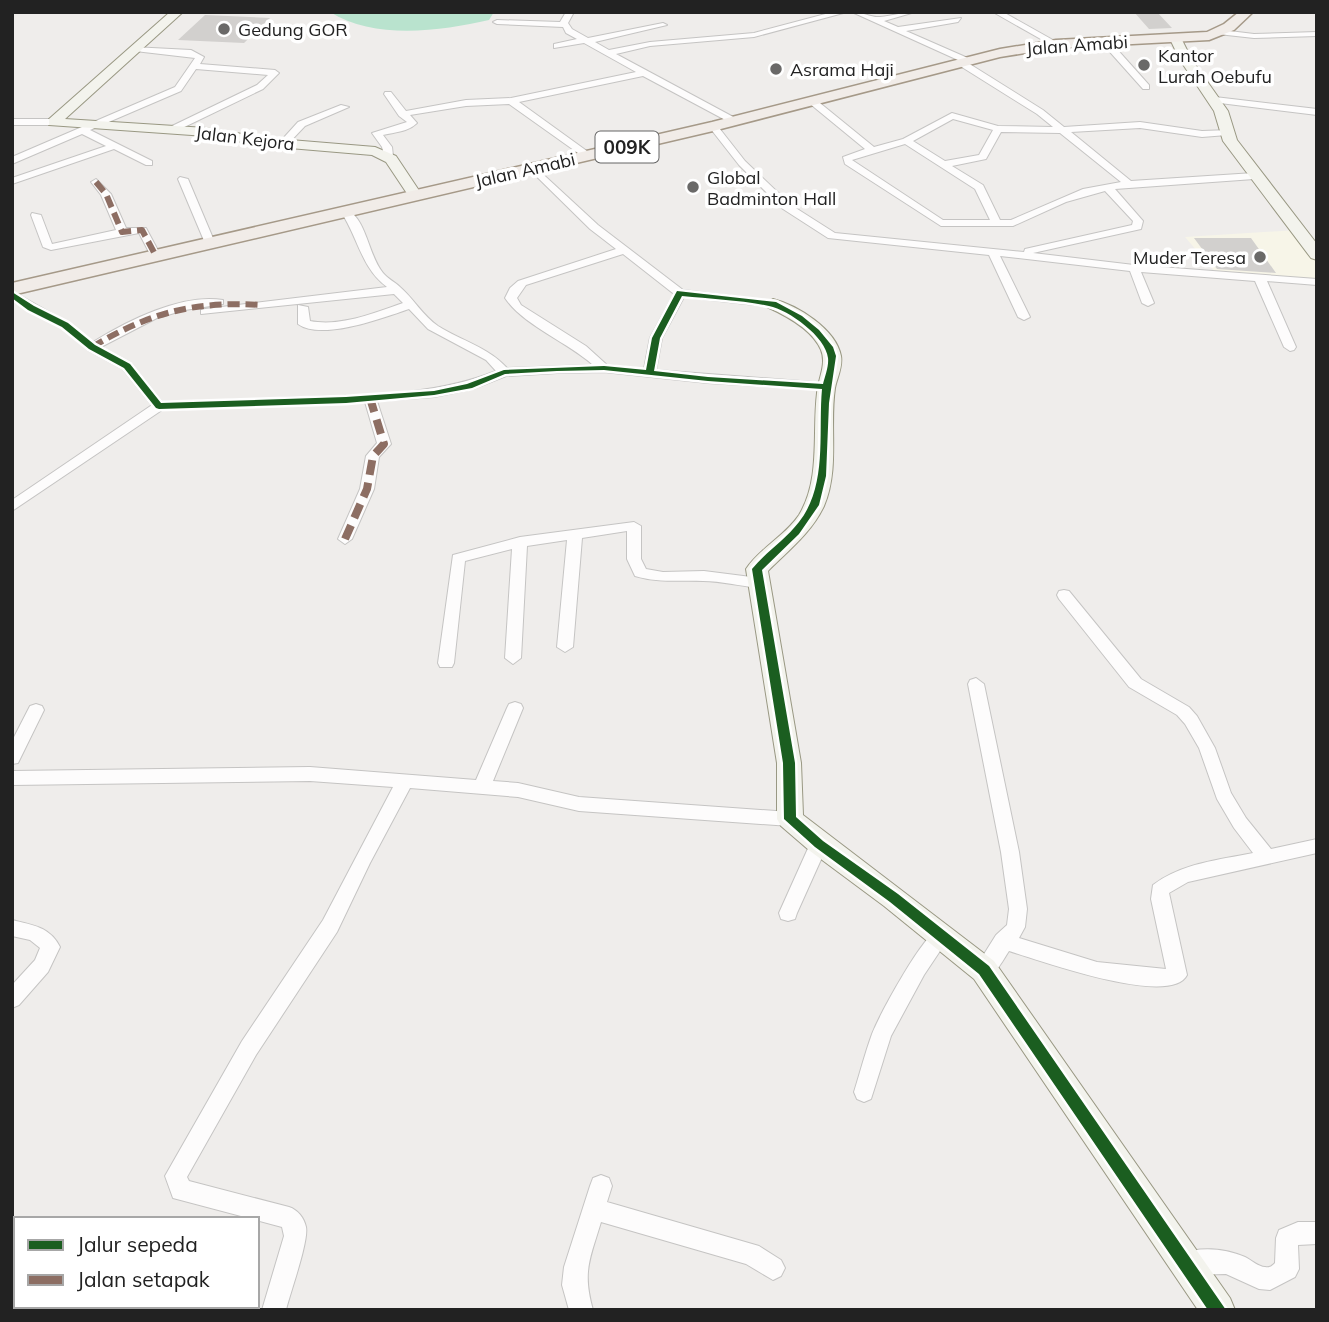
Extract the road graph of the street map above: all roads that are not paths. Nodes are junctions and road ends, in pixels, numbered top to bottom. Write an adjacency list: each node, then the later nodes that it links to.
1 (177, 12): 21 (street)
2 (570, 12): 11 (street)
3 (844, 12): 22 (street)
4 (856, 12): 9 (street)
5 (911, 12): 9 (street)
6 (997, 12): 19 (street)
7 (1242, 14): 14 (main road)
8 (958, 20): 13 (street)
9 (875, 21): 13 (street)
10 (497, 22): 11 (street)
11 (565, 25): 17 (street)
12 (663, 25): 17 (street)
13 (897, 30): 23 (street)
14 (1221, 32): 15 (street); 16 (main road, Jalan Amabi / 009K)
15 (1317, 34)
16 (1176, 39): 18 (main road, Jalan Amabi / 009K); 28 (street)
17 (586, 40): 20 (street); 22 (street)
18 (1104, 40): 19 (main road, Jalan Amabi / 009K); 26 (street)
19 (1056, 44): 23 (main road, Jalan Amabi / 009K)
20 (557, 46)
21 (135, 49): 24 (street); 36 (street)
22 (607, 52): 25 (street)
23 (963, 61): 30 (main road, Jalan Amabi / 009K); 41 (street)
24 (195, 66): 37 (street); 39 (street)
25 (644, 73): 29 (street); 34 (street)
26 (1146, 87)
27 (388, 94): 33 (street)
28 (1215, 100): 32 (street); 43 (street)
29 (511, 101): 33 (street); 49 (street)
30 (812, 102): 34 (main road, Jalan Amabi / 009K); 47 (street)
31 (344, 107): 45 (street)
32 (1317, 113)
33 (402, 114): 48 (street)
34 (734, 121): 38 (main road, Jalan Amabi / 009K)
35 (12, 122): 36 (street)
36 (54, 122): 37 (street, Jalan Kejora)
37 (98, 125): 39 (street, Jalan Kejora); 42 (street)
38 (713, 126): 49 (main road, Jalan Amabi / 009K); 67 (street)
39 (173, 129): 45 (street, Jalan Kejora)
40 (998, 129): 41 (street); 44 (street); 52 (street)
41 (1064, 130): 43 (street); 57 (street)
42 (84, 131): 46 (street); 50 (street)
43 (1227, 132): 54 (street)
44 (906, 141): 47 (street); 52 (street)
45 (283, 144): 48 (street, Jalan Kejora)
46 (114, 146): 51 (street); 56 (street)
47 (872, 150): 63 (street)
48 (388, 156): 60 (street)
49 (588, 156): 53 (main road, Jalan Amabi / 009K)
50 (12, 161)
51 (149, 163)
52 (945, 164): 64 (street)
53 (533, 168): 60 (main road, Jalan Amabi / 009K); 68 (street)
54 (1254, 176): 57 (street); 71 (street)
55 (183, 179): 66 (street)
56 (12, 181)
57 (1129, 184): 59 (street)
58 (101, 188): 65 (street)
59 (1108, 188): 64 (street); 70 (street)
60 (415, 195): 61 (main road, Jalan Amabi / 009K)
61 (346, 212): 66 (main road, Jalan Amabi / 009K); 76 (street)
62 (36, 215): 65 (street)
63 (942, 223): 64 (street); 67 (street)
64 (997, 224)
65 (122, 232): 72 (street)
66 (210, 243): 72 (main road, Jalan Amabi / 009K)
67 (941, 246): 69 (street)
68 (622, 251): 78 (street); 88 (street)
69 (993, 253): 70 (street); 85 (street)
70 (1016, 254): 73 (street)
71 (1317, 255)
72 (156, 256): 77 (main road, Jalan Amabi / 009K)
73 (1133, 268): 74 (street); 79 (street)
74 (1260, 278): 75 (street); 87 (street)
75 (1317, 282)
76 (397, 290): 81 (street); 82 (street)
77 (12, 292): 86 (street)
78 (680, 293): 80 (street); 90 (street)
79 (1148, 303)
80 (773, 304): 91 (street)
81 (264, 305): 84 (street); 86 (street)
82 (410, 305): 83 (street); 89 (street)
83 (302, 307)
84 (205, 312)
85 (1024, 317)
86 (92, 347): 93 (street)
87 (1290, 347)
88 (604, 368): 89 (street); 90 (street)
89 (504, 372): 92 (street)
90 (650, 372): 91 (street)
91 (826, 387): 98 (street)
92 (370, 398): 93 (street); 96 (street)
93 (159, 406): 94 (street)
94 (12, 507)
95 (575, 534): 97 (street); 98 (street); 100 (street)
96 (345, 539)
97 (520, 542): 101 (street); 102 (street)
98 (759, 583): 110 (street)
99 (1063, 596): 113 (street)
100 (565, 647)
101 (513, 657)
102 (446, 663)
103 (976, 684): 117 (street)
104 (515, 708): 109 (street)
105 (36, 710): 106 (street)
106 (12, 758)
107 (12, 778): 108 (street)
108 (406, 780): 109 (street); 126 (street)
109 (482, 787): 110 (street)
110 (790, 819): 111 (street)
111 (819, 844): 114 (street); 116 (street)
112 (1317, 846): 113 (street)
113 (1266, 855): 117 (street)
114 (788, 913)
115 (12, 928): 119 (street)
116 (940, 936): 118 (street); 120 (street)
117 (1003, 941): 118 (street)
118 (984, 970): 124 (street)
119 (12, 999)
120 (864, 1093)
121 (601, 1185): 122 (street)
122 (594, 1209): 125 (street); 127 (street)
123 (1317, 1233): 124 (street)
124 (1186, 1263): 128 (street)
125 (773, 1268)
126 (275, 1310)
127 (581, 1310)
128 (1218, 1310)

